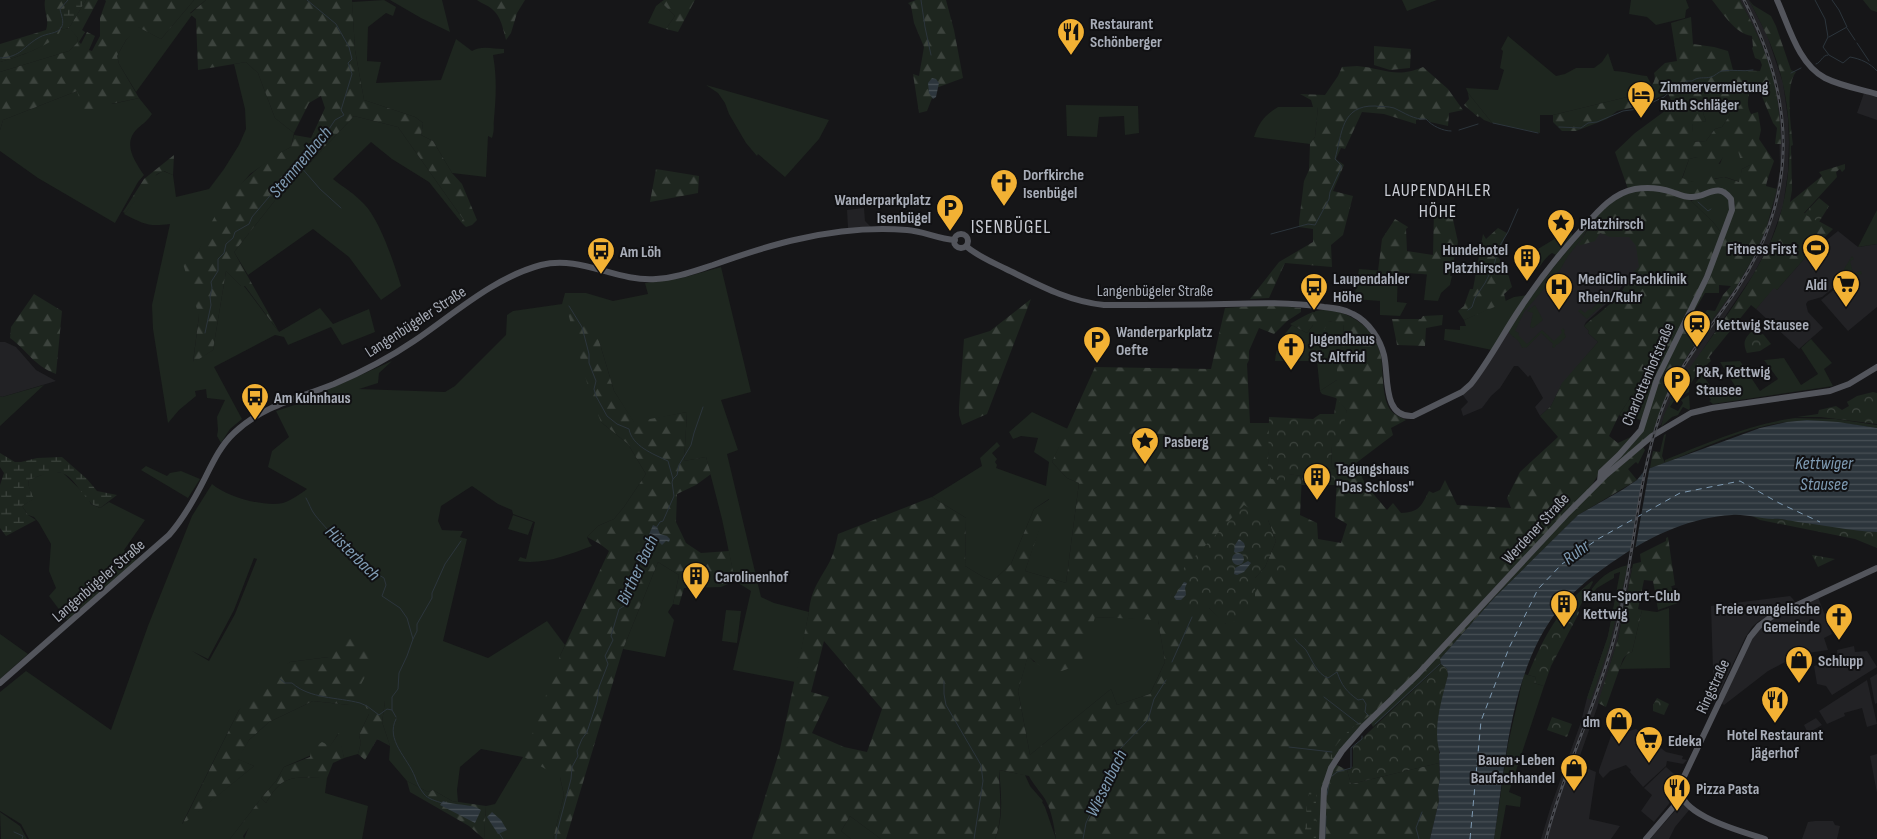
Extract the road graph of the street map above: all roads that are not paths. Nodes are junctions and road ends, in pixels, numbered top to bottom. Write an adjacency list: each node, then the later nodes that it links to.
1 (1777, 0): 2 (main road)
2 (1877, 94)
3 (955, 240): 4 (main road); 4 (main road); 9 (main road, Langenbügeler Straße)
4 (966, 246): 5 (main road, Langenbügeler Straße)
5 (1267, 302): 7 (main road, Charlottenhofstraße)
6 (1877, 367): 7 (main road, Werdener Straße)
7 (1600, 481): 11 (main road, Werdener Straße)
8 (1877, 568): 10 (main road, Ringstraße)
9 (0, 682)
10 (1682, 797): 12 (main road); 13 (main road)
11 (1322, 839)
12 (1646, 839)
13 (1765, 839)

